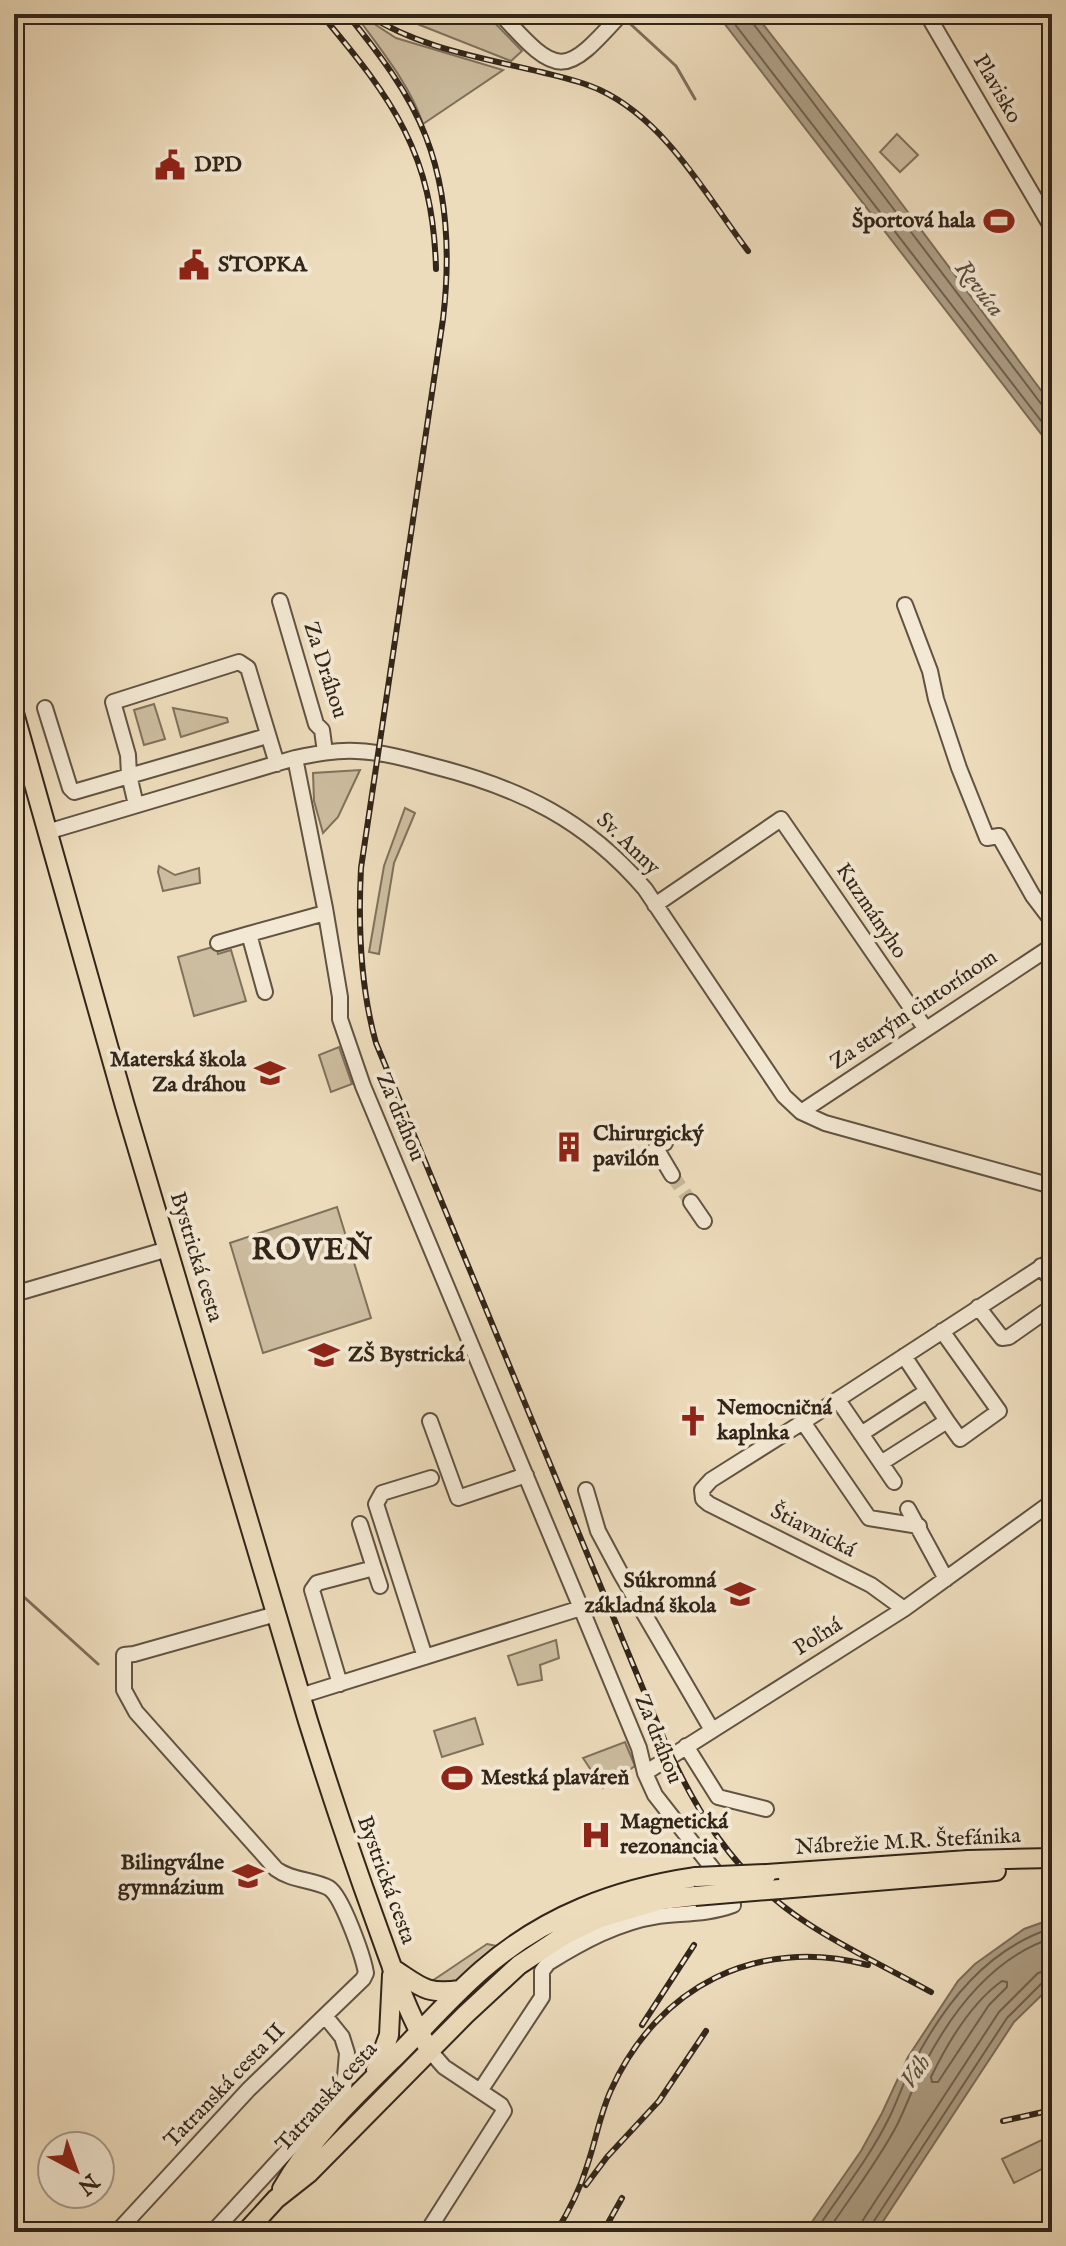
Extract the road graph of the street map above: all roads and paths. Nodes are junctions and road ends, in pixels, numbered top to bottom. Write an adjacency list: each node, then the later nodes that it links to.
1 (501, 14): 3 (street)
2 (927, 14): 4 (street, Plavisko)
3 (618, 17)
4 (1052, 228)
5 (280, 601): 10 (street, Za Dráhou)
6 (905, 605): 18 (street)
7 (45, 708): 13 (street)
8 (14, 713): 15 (main road, Bystrická cesta)
9 (267, 736): 12 (street); 13 (street); 13 (street)
10 (325, 752): 11 (street); 16 (street, Sv. Anny)
11 (295, 758): 12 (street); 17 (street, Za dráhou)
12 (277, 764): 14 (street)
13 (129, 775): 14 (street)
14 (136, 805): 15 (street)
15 (47, 832): 30 (main road, Bystrická cesta)
16 (655, 905): 23 (street, Kuzmányho); 24 (street, Sv. Anny)
17 (325, 913): 19 (street); 45 (street, Za dráhou)
18 (1052, 921)
19 (249, 934): 20 (street); 22 (street)
20 (218, 943)
21 (1052, 946): 23 (street, Za starým cintorínom)
22 (265, 992)
23 (925, 1028): 24 (street, Za starým cintorínom)
24 (801, 1112): 27 (street)
25 (665, 1143): 26 (street)
26 (672, 1175)
27 (1052, 1186)
28 (691, 1202): 29 (street)
29 (704, 1221)
30 (168, 1249): 33 (street); 58 (main road, Bystrická cesta)
31 (1047, 1263): 32 (street); 34 (street)
32 (1052, 1282)
33 (14, 1294)
34 (978, 1307): 35 (street); 36 (street)
35 (1052, 1320)
36 (942, 1331): 37 (street); 41 (street)
37 (904, 1356): 38 (street); 39 (street)
38 (927, 1391): 41 (street); 43 (street)
39 (838, 1400): 42 (street); 43 (street)
40 (430, 1421): 45 (street)
41 (947, 1421): 44 (street)
42 (803, 1422): 52 (street); 57 (street, Štiavnická)
43 (861, 1434): 44 (street)
44 (881, 1463): 47 (street)
45 (526, 1475): 56 (street, Za dráhou)
46 (429, 1479): 59 (street)
47 (894, 1482)
48 (586, 1490): 62 (street)
49 (1052, 1502): 54 (street, Poľná)
50 (908, 1509): 52 (street)
51 (360, 1524): 53 (street)
52 (919, 1526): 54 (street)
53 (374, 1568): 55 (street); 60 (street)
54 (946, 1579): 57 (street, Poľná)
55 (380, 1586)
56 (581, 1608): 59 (street); 64 (street, Za dráhou)
57 (904, 1609): 62 (street, Poľná)
58 (276, 1614): 61 (main road, Bystrická cesta); 71 (street, Tatranská cesta II)
59 (425, 1657): 60 (street)
60 (340, 1684): 61 (street)
61 (300, 1696): 69 (main road, Bystrická cesta)
62 (712, 1730): 63 (street, Poľná)
63 (686, 1746): 64 (street, Poľná); 65 (street)
64 (645, 1773): 75 (street, Za dráhou)
65 (766, 1809)
66 (1052, 1858): 68 (main road, Nábrežie M.R. Štefánika, bridge)
67 (1052, 1869): 68 (main road, Nábrežie M.R. Štefánika, bridge)
68 (696, 1886): 70 (main road, Tatranská cesta); 73 (main road, Tatranská cesta)
69 (392, 1968): 70 (main road); 72 (main road, Bystrická cesta); 74 (main road)
70 (460, 1990): 72 (main road, Tatranská cesta)
71 (325, 2016): 77 (street, Tatranská cesta II); 78 (street)
72 (419, 2032): 73 (main road, Bystrická cesta); 74 (main road, Tatranská cesta)
73 (430, 2051): 75 (street); 76 (main road, Tatranská cesta)
74 (372, 2079): 76 (main road, Tatranská cesta)
75 (480, 2091): 80 (street)
76 (276, 2199): 79 (main road, Tatranská cesta)
77 (117, 2232)
78 (213, 2232)
79 (246, 2232)
80 (427, 2232)

